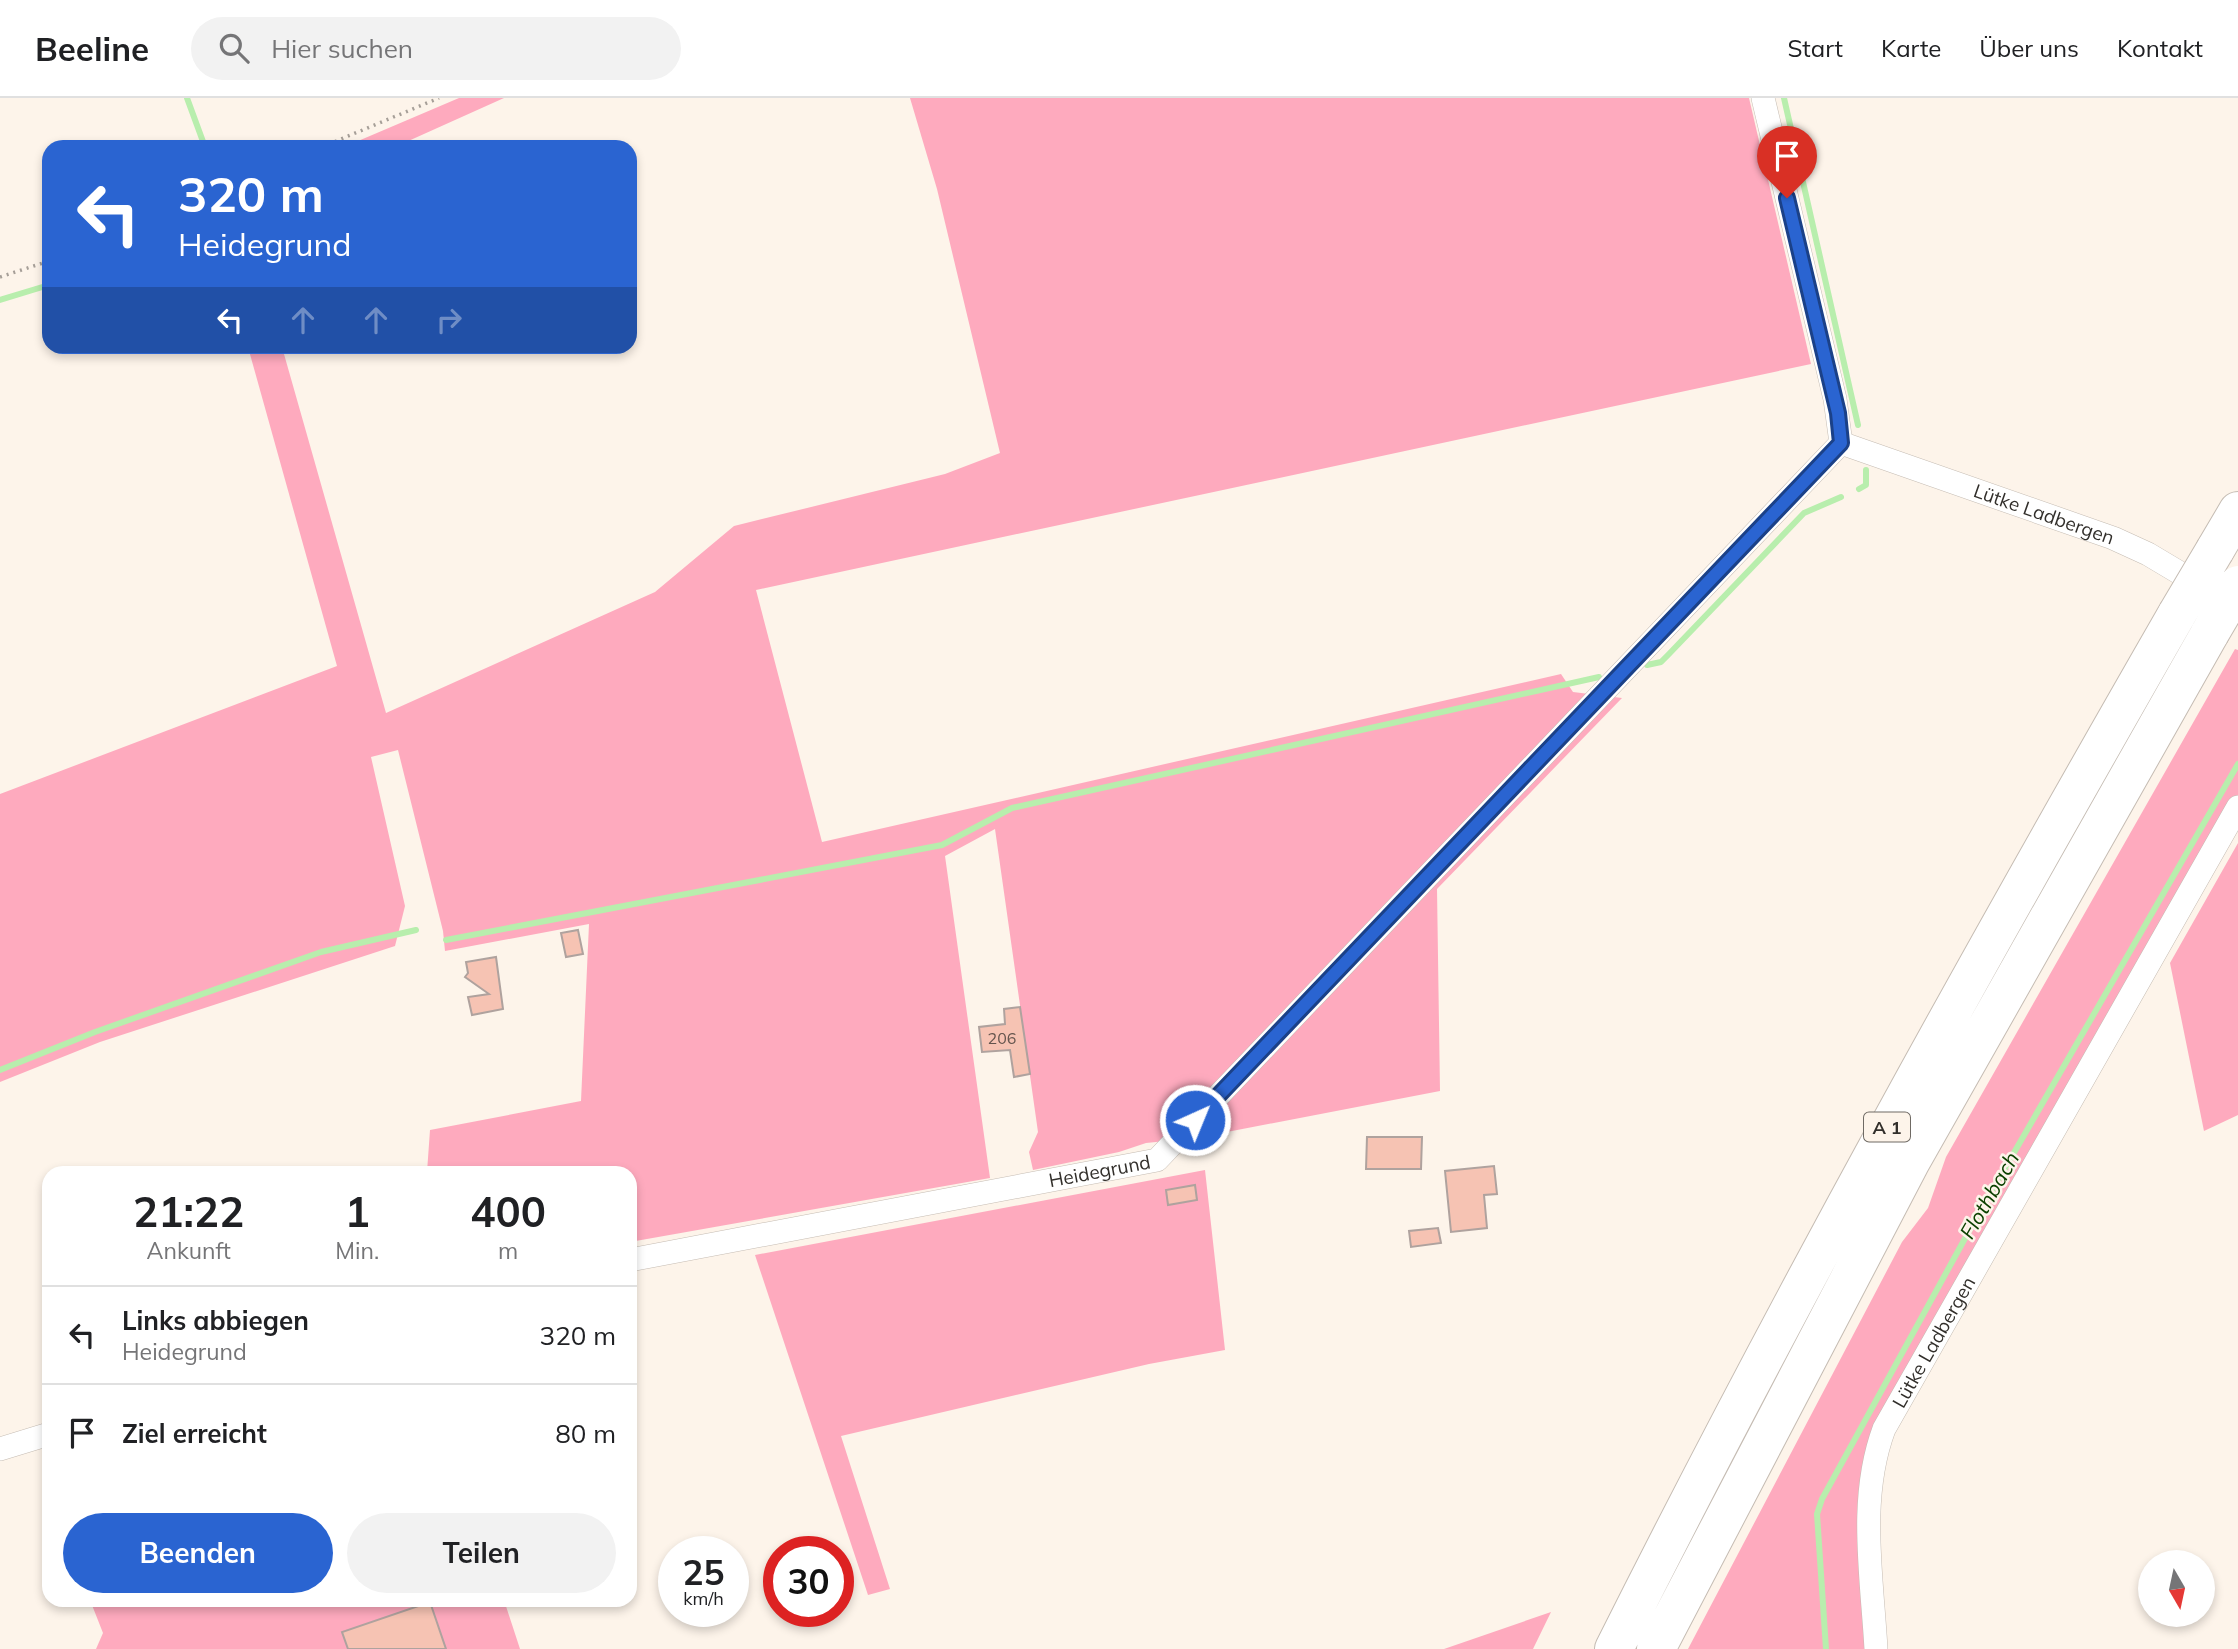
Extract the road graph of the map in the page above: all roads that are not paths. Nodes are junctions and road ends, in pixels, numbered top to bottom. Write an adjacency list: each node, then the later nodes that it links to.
1 (1763, 98): 2 (street)
2 (1841, 443): 5 (street, Lütke Ladbergen); 7 (street, Heidegrund)
3 (2238, 511): 10 (highway, A 1, bridge)
4 (2238, 585): 11 (highway, A 1, bridge)
5 (2238, 607)
6 (2238, 807): 12 (street, Lütke Ladbergen)
7 (637, 1259)
8 (42, 1436): 9 (street)
9 (0, 1449)
10 (1614, 1649)
11 (1656, 1649)
12 (1876, 1649)

